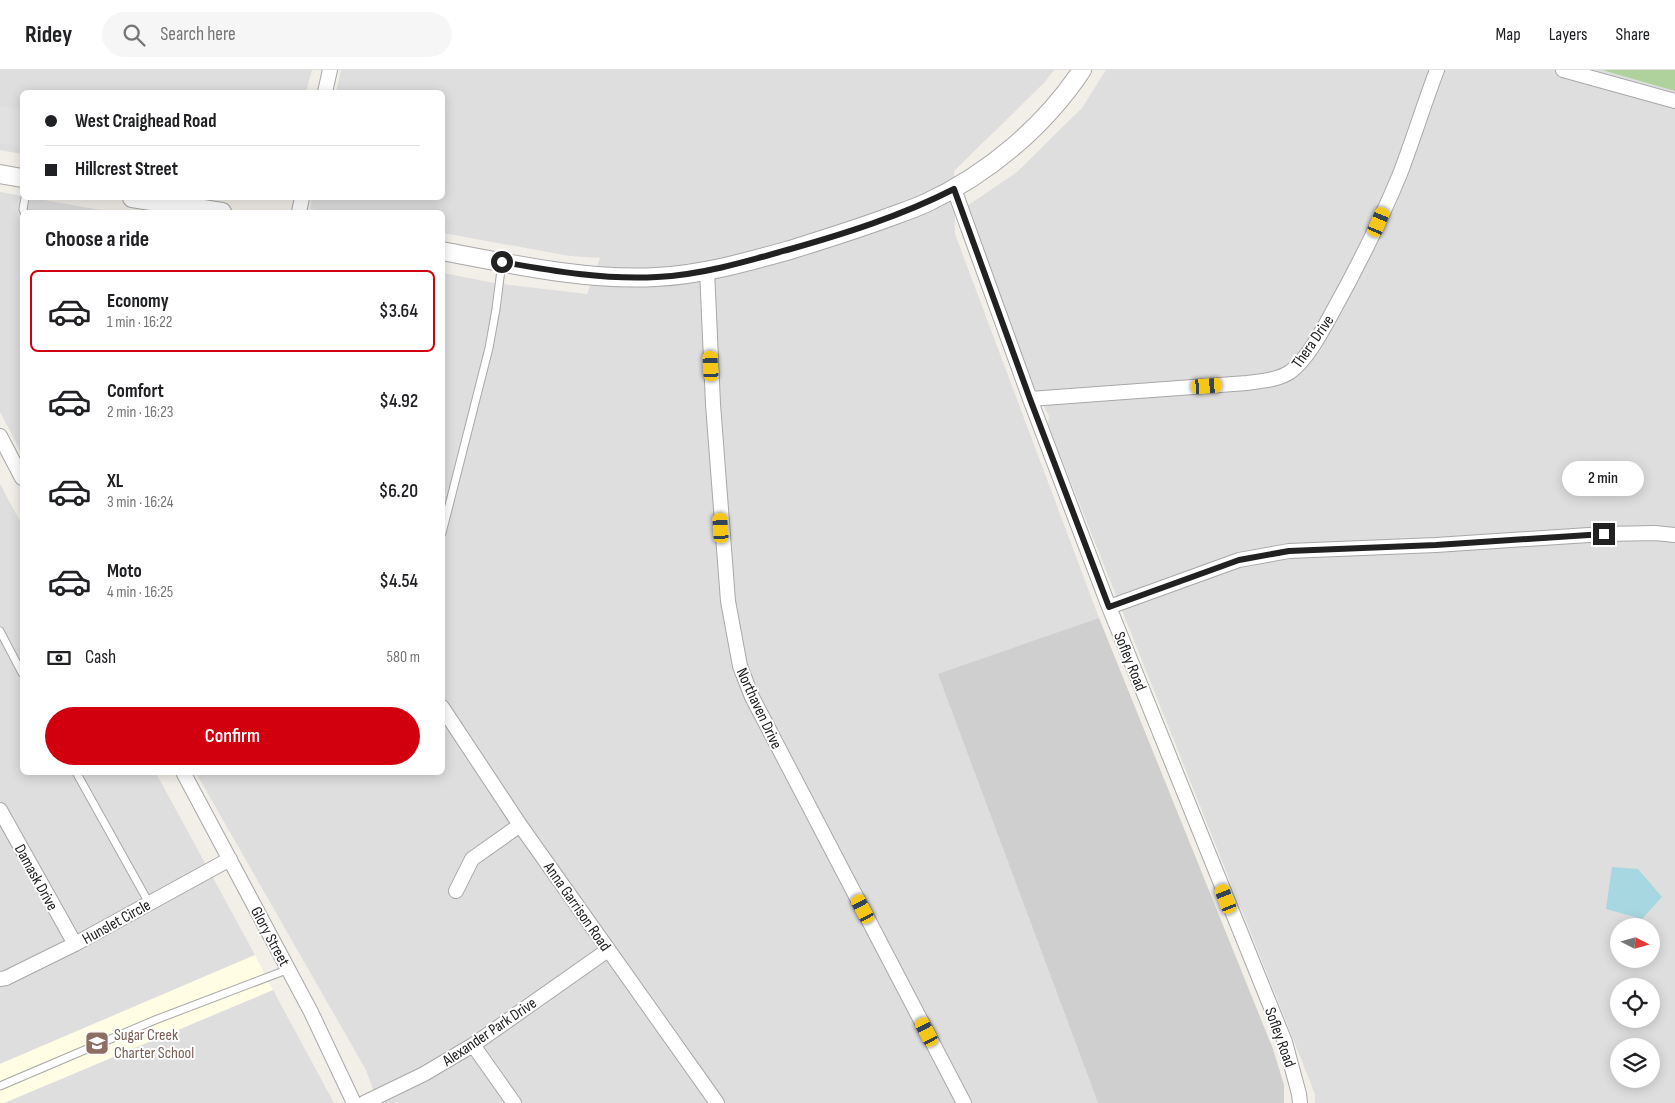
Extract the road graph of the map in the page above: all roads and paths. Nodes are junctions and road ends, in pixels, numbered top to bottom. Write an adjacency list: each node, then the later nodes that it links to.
1 (330, 70): 5 (street)
2 (1082, 70): 9 (street)
3 (1437, 70): 15 (street, Thera Drive)
4 (1563, 70): 6 (street)
5 (325, 90)
6 (1675, 101)
7 (0, 174): 8 (street)
8 (20, 178)
9 (954, 189): 14 (street); 15 (street, Sofley Road)
10 (145, 200): 11 (street)
11 (209, 210)
12 (445, 252): 13 (street)
13 (502, 262): 14 (street); 18 (lane)
14 (707, 270): 41 (street, Northaven Drive)
15 (1030, 399): 20 (street, Sofley Road)
16 (0, 436): 17 (street)
17 (20, 474)
18 (445, 521)
19 (1675, 535): 20 (street)
20 (1109, 607): 42 (street, Sofley Road)
21 (0, 631): 22 (lane)
22 (20, 669)
23 (445, 712): 27 (street, Anna Garrison Road)
24 (78, 775): 30 (lane)
25 (185, 775): 28 (street, Glory Street)
26 (0, 810): 31 (street, Damask Drive)
27 (520, 825): 29 (street); 32 (street, Anna Garrison Road)
28 (230, 859): 30 (street, Hunslet Circle); 33 (street, Glory Street)
29 (456, 891)
30 (149, 903): 31 (street, Hunslet Circle)
31 (75, 944): 34 (street, Hunslet Circle)
32 (608, 950): 35 (street, Alexander Park Drive); 40 (street, Anna Garrison Road)
33 (289, 969): 36 (lane); 37 (street, Glory Street)
34 (0, 979)
35 (472, 1045): 38 (street, Alexander Park Drive); 39 (street)
36 (0, 1086)
37 (354, 1103)
38 (364, 1103)
39 (514, 1103)
40 (717, 1103)
41 (964, 1103)
42 (1300, 1103)

